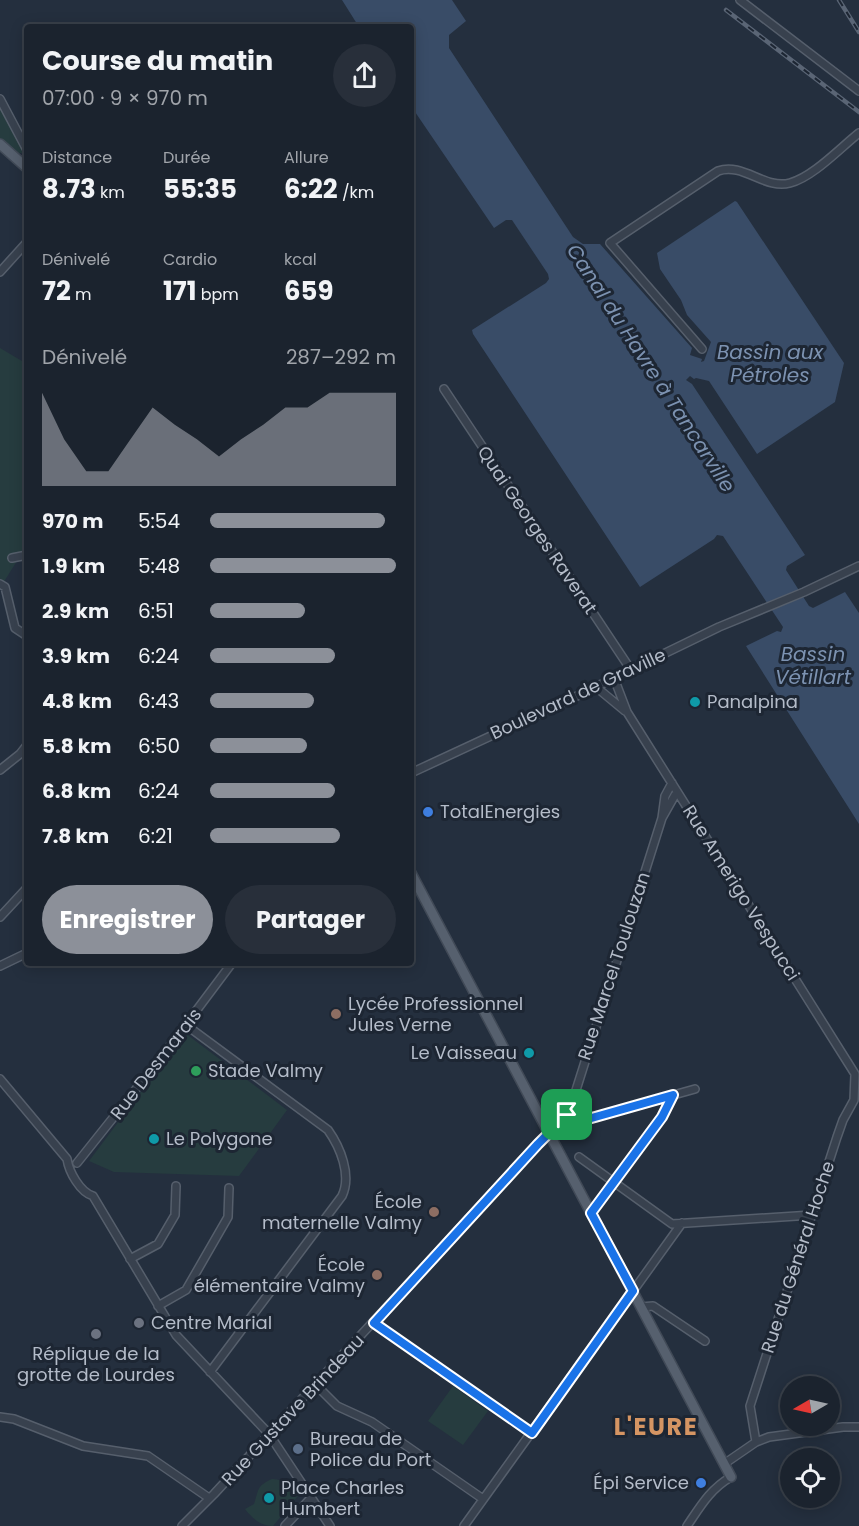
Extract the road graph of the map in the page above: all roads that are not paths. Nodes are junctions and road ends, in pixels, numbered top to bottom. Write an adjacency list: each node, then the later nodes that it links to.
1 (740, 0): 2 (street)
2 (859, 91)
3 (0, 99): 6 (street)
4 (859, 133): 10 (street)
5 (0, 144): 7 (main road)
6 (24, 144)
7 (24, 165)
8 (24, 245): 9 (street)
9 (0, 272)
10 (702, 349)
11 (444, 389): 17 (street, Quai Georges Raverat)
12 (24, 556): 13 (street)
13 (12, 558)
14 (859, 566): 17 (street, Boulevard de Graville)
15 (0, 584): 16 (street)
16 (24, 634)
17 (631, 670): 18 (street, Boulevard de Graville)
18 (615, 678): 19 (street, Boulevard de Graville); 20 (street, Rue Amerigo Vespucci)
19 (596, 687): 20 (street, Rue Amerigo Vespucci); 23 (street, Boulevard de Graville)
20 (627, 712): 24 (street, Rue Amerigo Vespucci)
21 (24, 749): 22 (street)
22 (0, 770)
23 (414, 772)
24 (672, 783): 25 (street, Rue Amerigo Vespucci); 26 (street, Rue Marcel Toulouzan)
25 (678, 794): 26 (street, Rue Marcel Toulouzan); 34 (street, Rue Amerigo Vespucci)
26 (662, 818): 40 (street, Rue Marcel Toulouzan)
27 (414, 879): 41 (main road)
28 (24, 891): 29 (street)
29 (0, 917)
30 (24, 952): 31 (street)
31 (0, 966)
32 (230, 966): 33 (street, Rue Desmarais)
33 (186, 1025): 43 (street, Rue Desmarais); 56 (street)
34 (855, 1074): 38 (street, Rue du Général Hoche)
35 (0, 1079): 50 (street)
36 (696, 1089): 37 (street)
37 (673, 1095): 40 (street); 44 (street)
38 (854, 1100): 39 (street); 48 (street, Rue du Général Hoche)
39 (859, 1108)
40 (567, 1115): 41 (street, Rue Marcel Toulouzan)
41 (549, 1134): 47 (main road); 54 (street, Rue Gustave Brindeau)
42 (579, 1157): 44 (street)
43 (77, 1162)
44 (614, 1182): 47 (street); 49 (street)
45 (176, 1186): 50 (street)
46 (229, 1188): 52 (street)
47 (591, 1213): 51 (main road)
48 (812, 1215): 49 (street); 62 (street, Rue du Général Hoche)
49 (682, 1223): 51 (street)
50 (130, 1259): 52 (street)
51 (631, 1295): 53 (main road); 60 (street)
52 (158, 1306): 56 (street)
53 (641, 1307): 55 (street); 63 (main road)
54 (374, 1323): 57 (street, Rue Gustave Brindeau); 60 (street)
55 (705, 1341)
56 (210, 1372): 61 (street)
57 (315, 1384): 61 (street, Rue Gustave Brindeau); 67 (street)
58 (0, 1417): 65 (street)
59 (859, 1427): 62 (street)
60 (532, 1433): 67 (street)
61 (269, 1434): 65 (street, Rue Gustave Brindeau); 66 (street)
62 (756, 1443): 63 (street)
63 (724, 1464): 64 (main road)
64 (731, 1477): 72 (street)
65 (209, 1498): 68 (street, Rue Gustave Brindeau)
66 (311, 1498): 69 (street); 70 (street)
67 (483, 1499): 71 (street)
68 (182, 1526)
69 (285, 1526)
70 (330, 1526)
71 (464, 1526)
72 (687, 1526)

